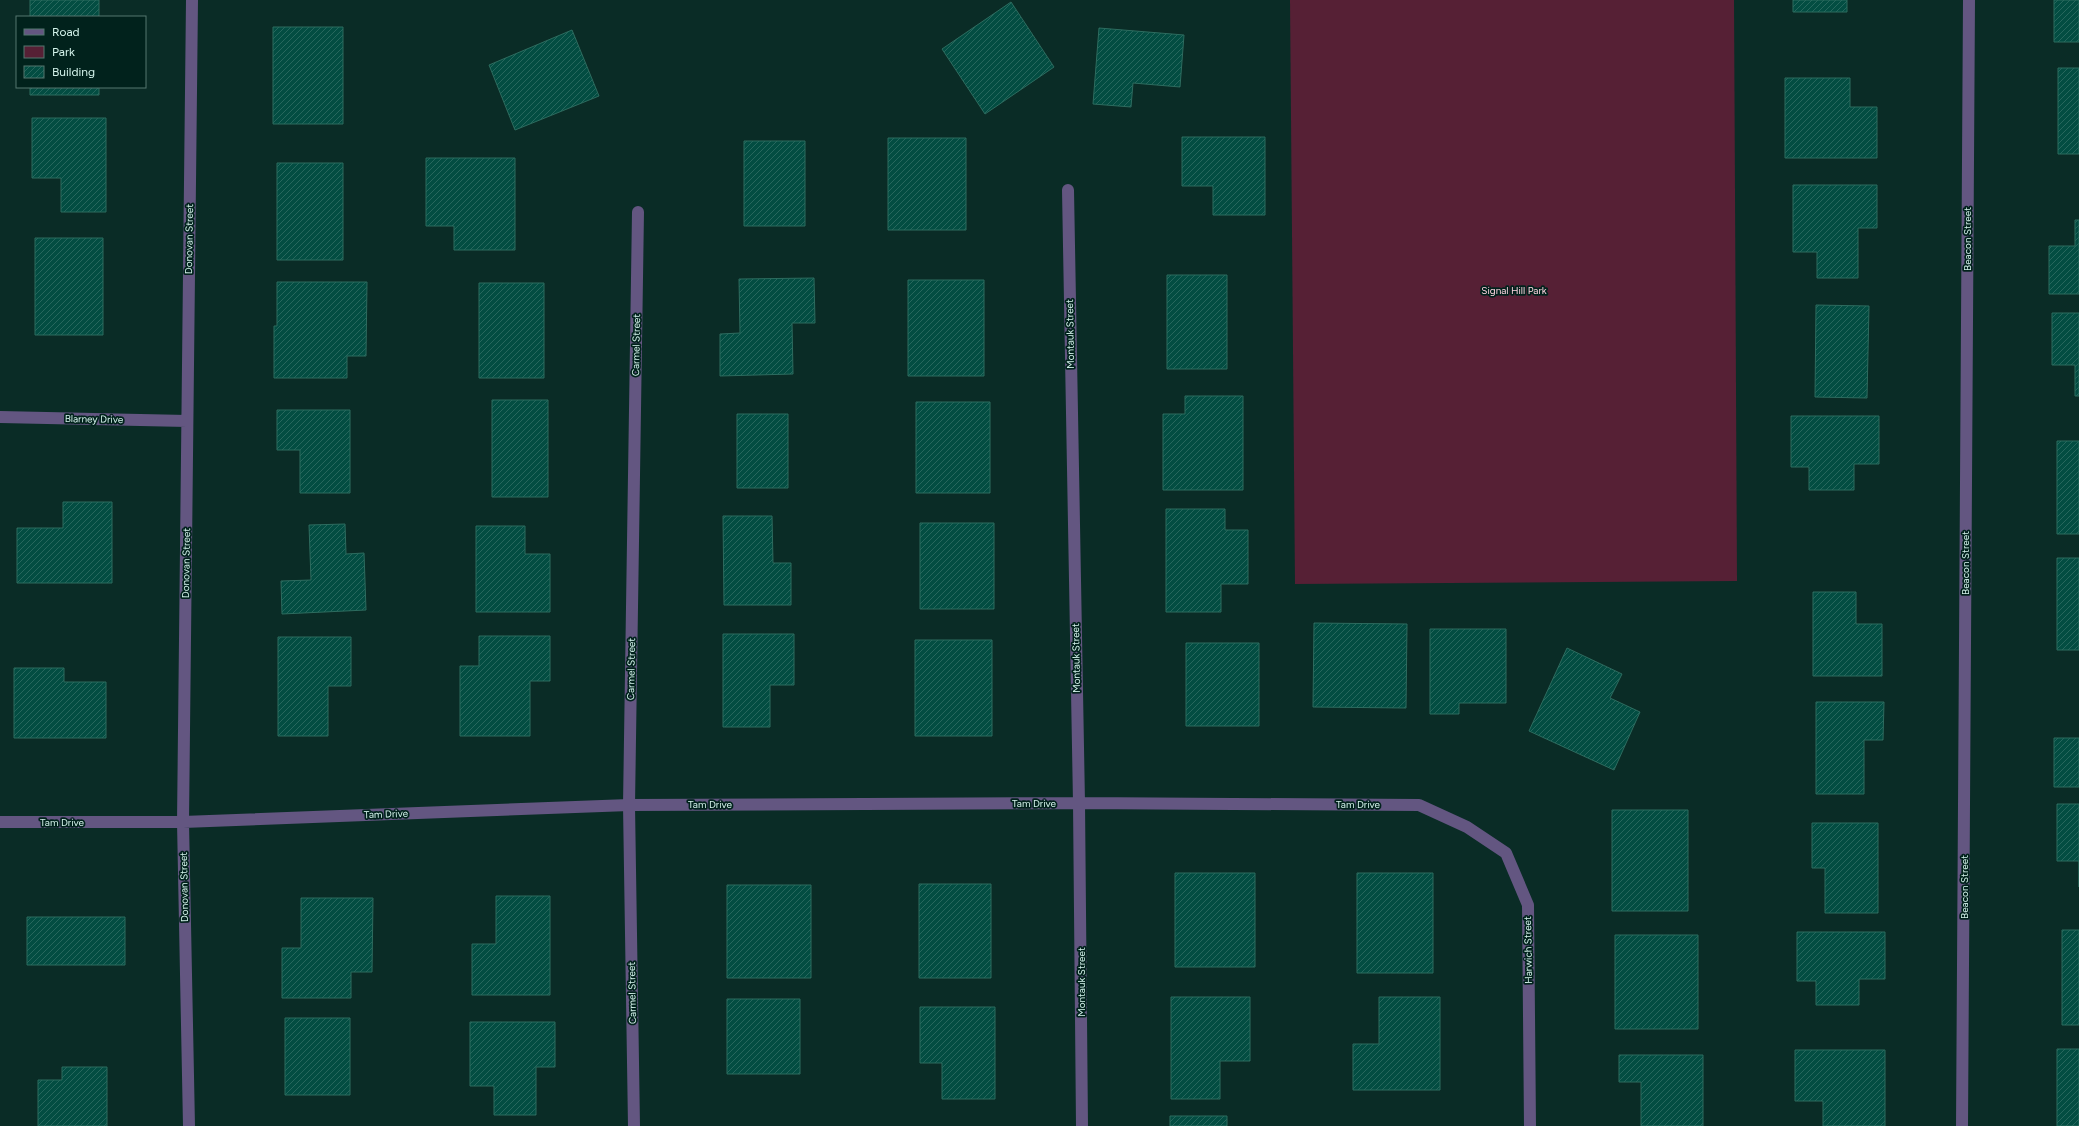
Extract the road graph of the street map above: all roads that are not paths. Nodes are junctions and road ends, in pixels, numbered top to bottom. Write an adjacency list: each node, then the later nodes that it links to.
1 (192, 0): 6 (street, Donovan Street)
2 (1968, 0): 16 (street, Beacon Street)
3 (1068, 190): 7 (street, Montauk Street)
4 (638, 212): 8 (street, Carmel Street)
5 (0, 417): 6 (street, Blarney Drive)
6 (187, 421): 11 (street, Donovan Street)
7 (1079, 803): 8 (street, Tam Drive); 9 (street, Tam Drive); 14 (street, Montauk Street)
8 (630, 805): 11 (street, Tam Drive); 13 (street, Carmel Street)
9 (1420, 805): 15 (street, Harwich Street)
10 (0, 822): 11 (street, Tam Drive)
11 (183, 822): 12 (street, Donovan Street)
12 (189, 1126)
13 (634, 1126)
14 (1082, 1126)
15 (1530, 1126)
16 (1962, 1126)

